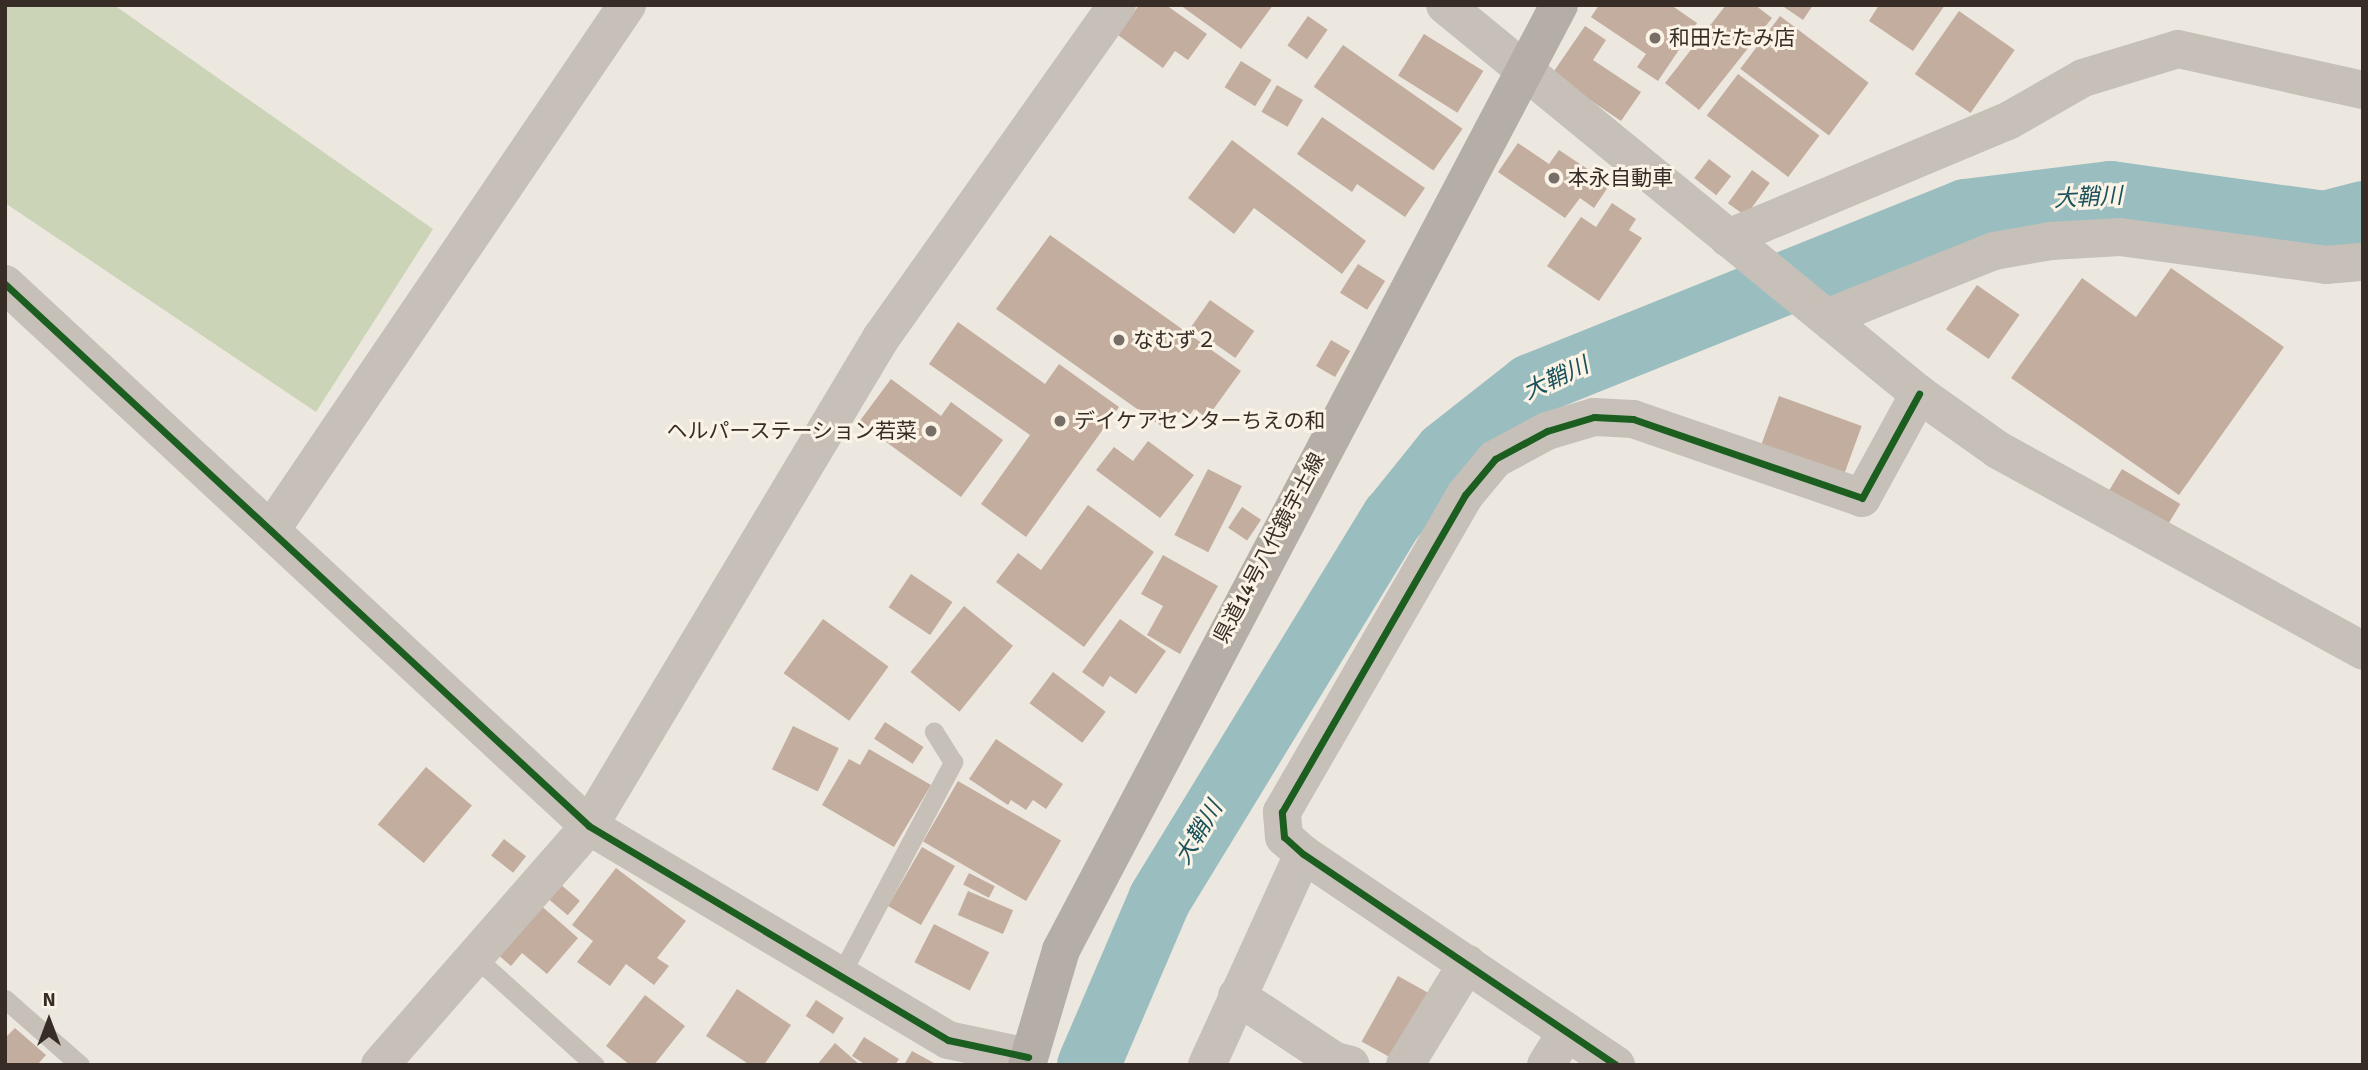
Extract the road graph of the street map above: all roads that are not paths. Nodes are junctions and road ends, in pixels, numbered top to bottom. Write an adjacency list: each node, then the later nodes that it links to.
1 (627, 5): 12 (street)
2 (1117, 5): 15 (street)
3 (1445, 5): 5 (street)
4 (1559, 5): 5 (main road, 県道14号八代鏡宇土線)
5 (1524, 71): 7 (street); 23 (main road, 県道14号八代鏡宇土線)
6 (2363, 90): 7 (street)
7 (1737, 244): 10 (street)
8 (2363, 262): 10 (street)
9 (5, 284): 12 (street)
10 (1822, 310): 11 (street)
11 (1919, 394): 13 (street); 16 (street)
12 (273, 527): 15 (street)
13 (2363, 651)
14 (934, 732): 19 (lane)
15 (589, 826): 17 (street); 19 (street)
16 (1303, 854): 18 (street); 20 (street)
17 (475, 957): 25 (street); 26 (lane)
18 (1467, 964): 22 (street); 29 (street)
19 (842, 972): 23 (street)
20 (1237, 996): 27 (street); 28 (street)
21 (5, 999): 24 (lane)
22 (1567, 1032): 30 (street); 31 (street)
23 (1028, 1061)
24 (80, 1065)
25 (380, 1065)
26 (595, 1065)
27 (1207, 1065)
28 (1351, 1065)
29 (1405, 1065)
30 (1546, 1065)
31 (1616, 1065)

